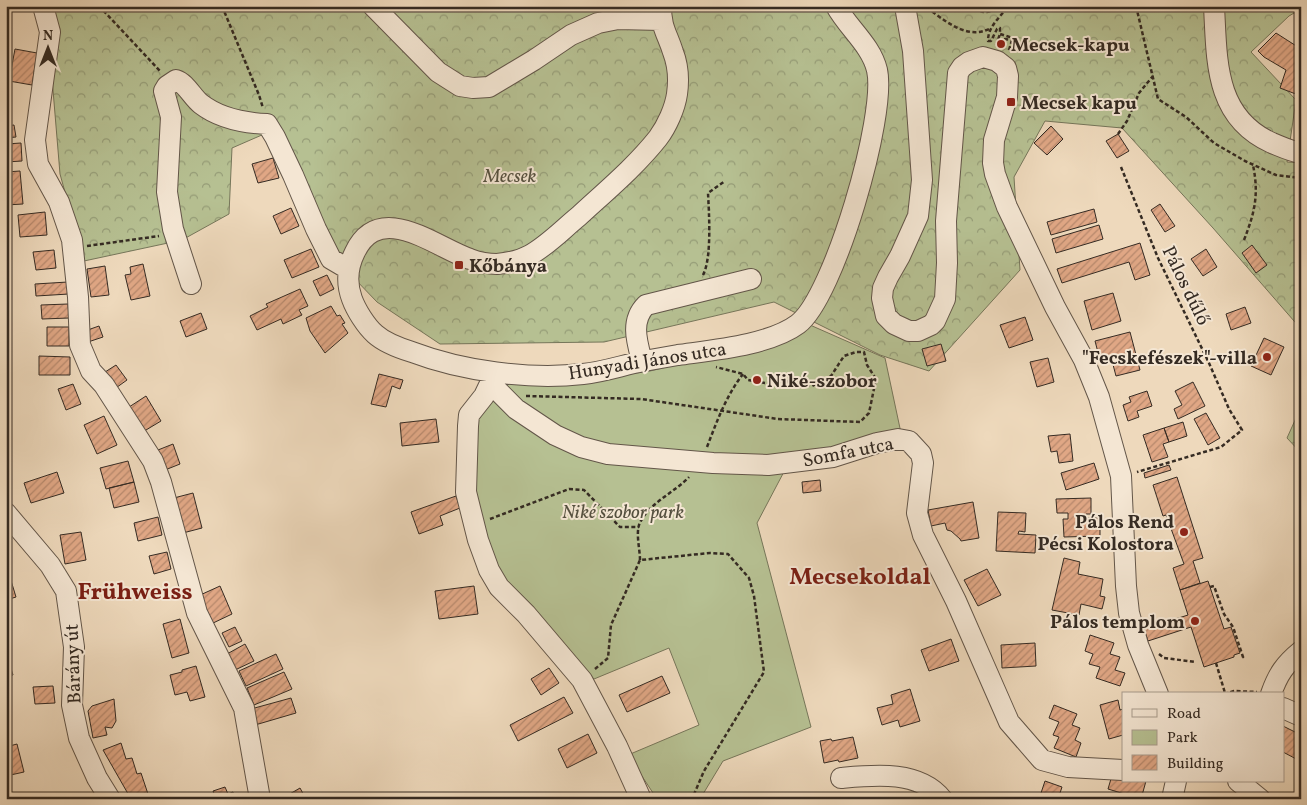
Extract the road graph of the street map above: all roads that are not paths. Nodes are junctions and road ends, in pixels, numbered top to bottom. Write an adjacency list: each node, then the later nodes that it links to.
1 (43, 6): 24 (street)
2 (373, 6): 6 (street)
3 (836, 6): 11 (street, Hunyadi János utca)
4 (905, 6): 15 (street)
5 (1214, 6): 7 (street)
6 (660, 13): 8 (street, Hunyadi János utca)
7 (1301, 153)
8 (348, 269): 10 (street); 12 (street, Hunyadi János utca)
9 (751, 279): 11 (street)
10 (191, 284)
11 (642, 361): 12 (street, Hunyadi János utca)
12 (496, 383): 19 (street, Somfa utca); 25 (street)
13 (6, 513): 23 (street, Bárány út)
14 (1301, 651): 16 (street)
15 (1157, 692)
16 (1267, 692)
17 (1284, 708): 18 (street)
18 (1301, 716)
19 (1122, 770)
20 (841, 778): 26 (street)
21 (1176, 782): 27 (street)
22 (1239, 782): 28 (street)
23 (110, 799)
24 (260, 799)
25 (641, 799)
26 (942, 799)
27 (1172, 799)
28 (1260, 799)

